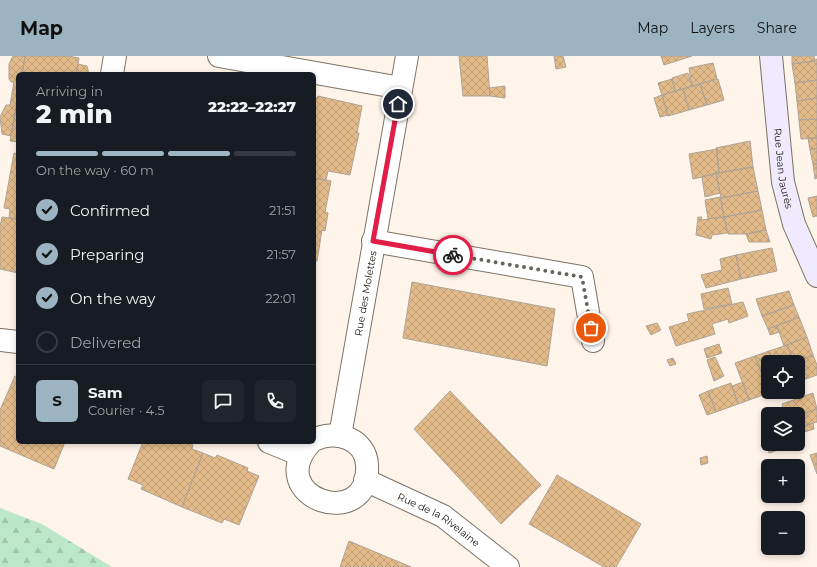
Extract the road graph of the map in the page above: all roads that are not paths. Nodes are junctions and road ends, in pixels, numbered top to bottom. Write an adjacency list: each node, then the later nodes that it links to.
1 (115, 56): 6 (street)
2 (219, 56): 5 (street)
3 (407, 56): 9 (street, Rue des Molettes)
4 (771, 56): 11 (street, Rue Jean Jaurès)
5 (261, 69): 7 (street)
6 (112, 72)
7 (283, 72)
8 (316, 77): 9 (street)
9 (400, 88): 10 (street, Rue des Molettes)
10 (373, 241): 13 (street); 15 (street, Rue des Molettes)
11 (817, 276)
12 (0, 340): 14 (street)
13 (593, 340)
14 (16, 342)
15 (340, 436): 16 (street); 19 (street)
16 (316, 441)
17 (290, 444): 18 (street)
18 (309, 446): 19 (street)
19 (365, 480): 20 (street, Rue de la Rivelaine)
20 (508, 567)

